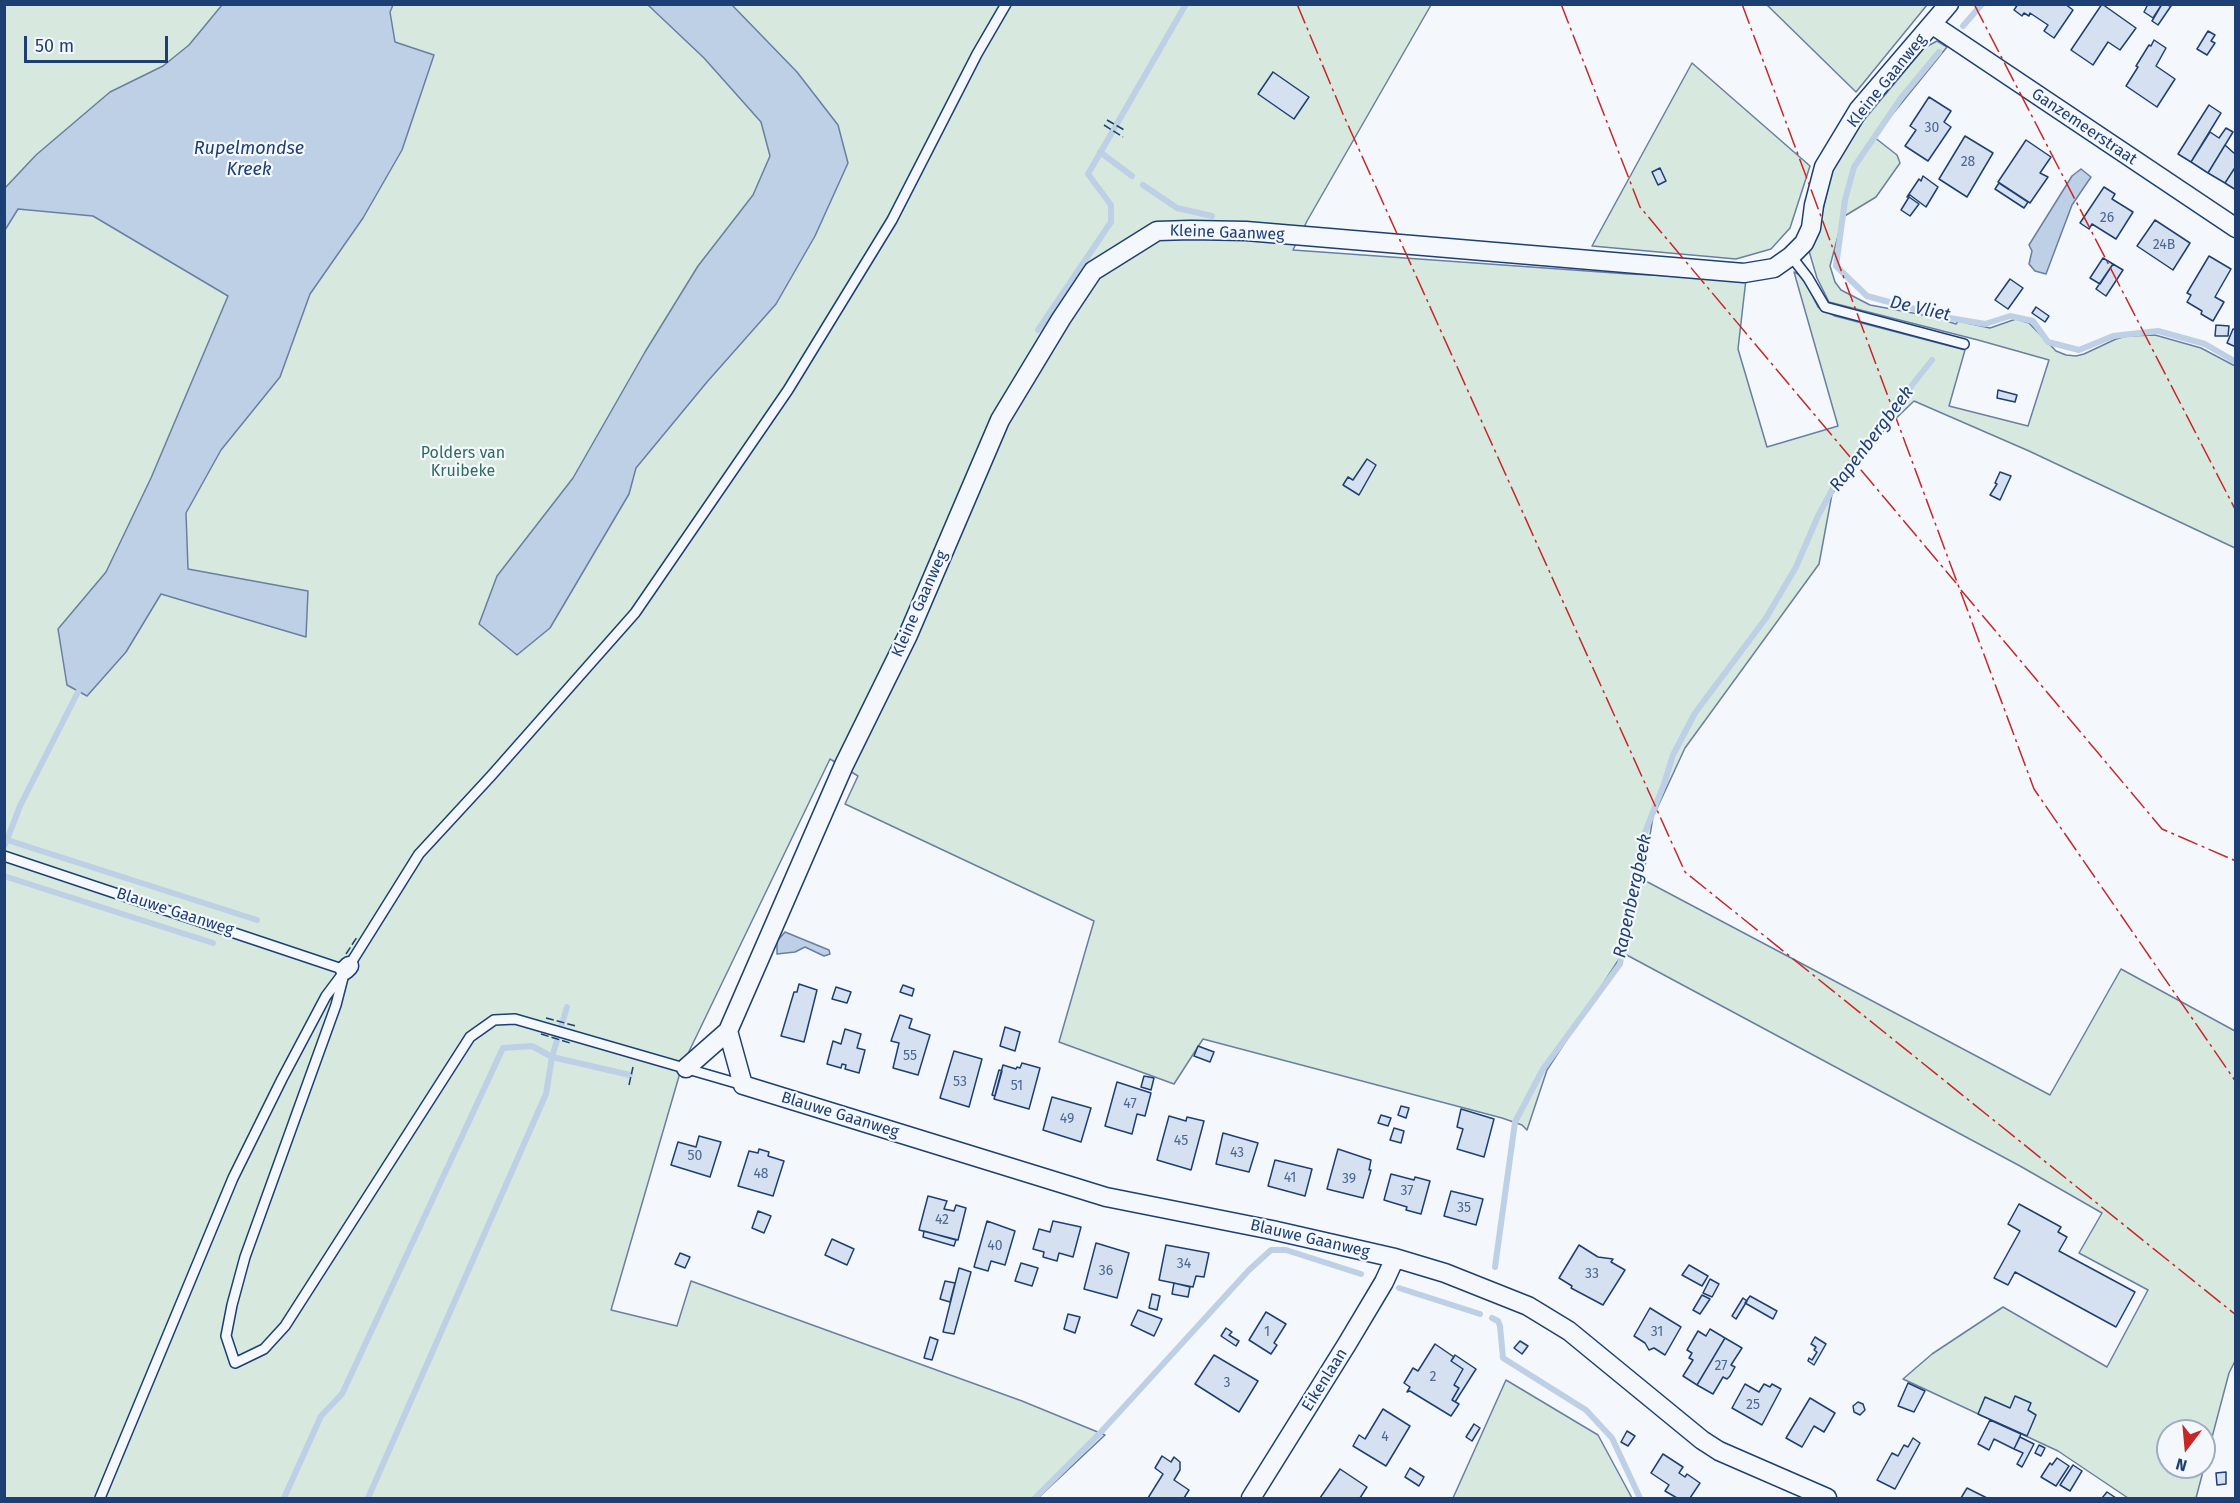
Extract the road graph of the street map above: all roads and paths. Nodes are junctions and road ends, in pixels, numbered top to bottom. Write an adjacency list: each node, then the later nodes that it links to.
1 (1006, 4): 8 (lane)
2 (1949, 4): 3 (street, Kleine Gaanweg)
3 (1933, 25): 4 (street, Ganzemeerstraat); 5 (street, Kleine Gaanweg)
4 (2235, 228)
5 (1791, 256): 6 (lane); 9 (street, Kleine Gaanweg)
6 (1964, 344)
7 (4, 856): 8 (lane, Blauwe Gaanweg)
8 (347, 968): 10 (lane); 13 (lane)
9 (728, 1031): 10 (street, Kleine Gaanweg); 11 (street)
10 (687, 1068): 11 (lane)
11 (743, 1085): 12 (street, Blauwe Gaanweg)
12 (1395, 1258): 14 (street, Eikenlaan); 15 (street, Blauwe Gaanweg)
13 (100, 1498)
14 (1251, 1498)
15 (1823, 1498)

